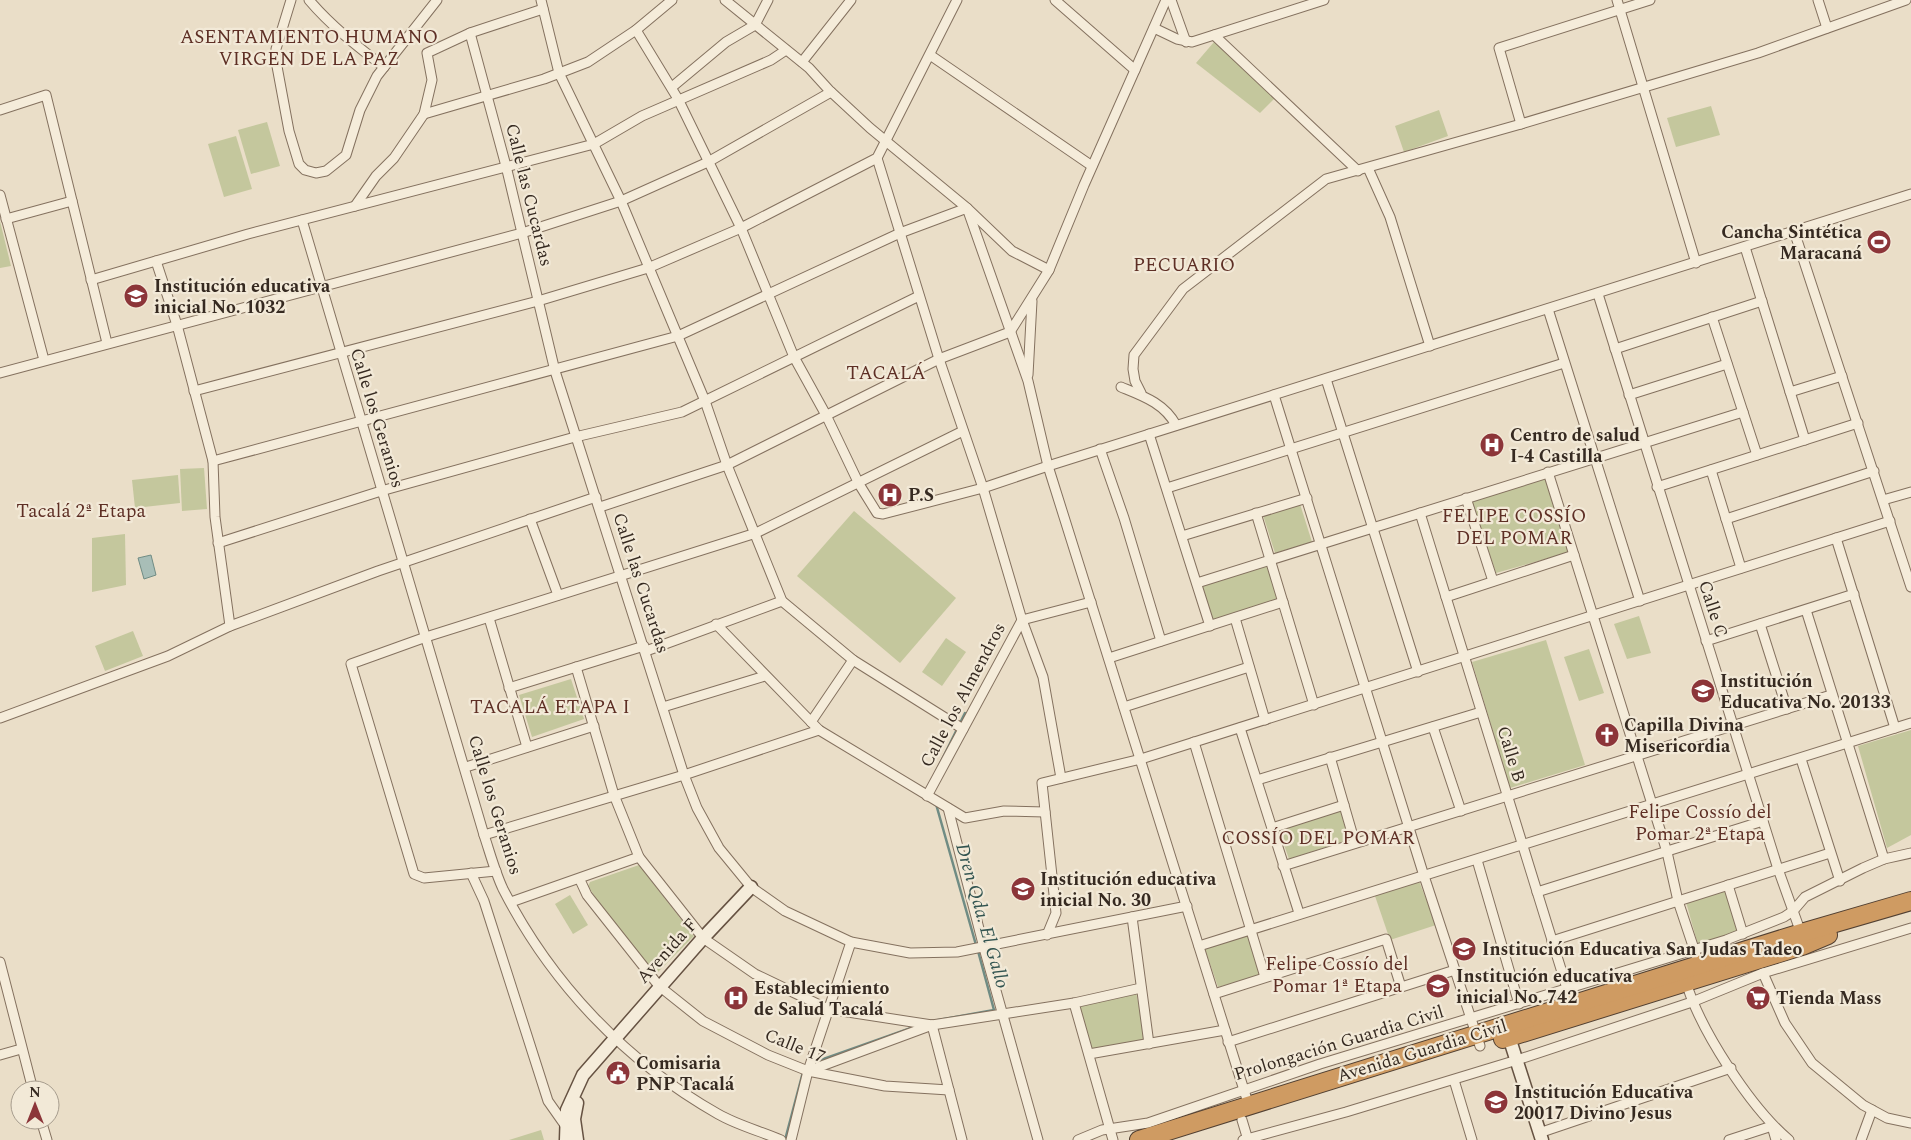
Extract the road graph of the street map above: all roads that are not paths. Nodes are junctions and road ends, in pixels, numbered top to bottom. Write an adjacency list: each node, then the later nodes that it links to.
1 (290, 0): 29 (street)
2 (309, 0): 29 (street)
3 (437, 0): 29 (street)
4 (672, 0): 22 (street)
5 (725, 0): 19 (street)
6 (768, 0): 19 (street)
7 (851, 0): 28 (street)
8 (957, 0): 27 (street)
9 (1054, 0): 30 (street)
10 (1166, 0): 20 (street)
11 (1171, 0): 25 (street)
12 (1324, 0): 24 (street)
13 (1617, 0): 18 (street)
14 (1650, 0): 18 (street)
15 (1818, 0): 21 (street)
16 (1906, 0): 21 (street)
17 (542, 4): 23 (street); 31 (street)
18 (1620, 10): 33 (street); 39 (street)
19 (755, 25): 26 (street); 32 (street)
20 (1154, 28): 25 (street); 30 (street)
21 (1827, 28): 33 (street)
22 (636, 30): 31 (street); 32 (street)
23 (470, 33): 35 (street, Calle las Cucardas); 38 (street)
24 (1214, 35): 25 (street); 47 (street)
25 (1186, 42)
26 (786, 50): 28 (street); 36 (street)
27 (930, 55): 40 (street); 45 (street)
28 (802, 62): 34 (street)
29 (384, 67)
30 (1135, 70): 45 (street)
31 (559, 73): 35 (street); 41 (street)
32 (672, 87): 36 (street)
33 (1643, 88): 39 (street); 62 (street)
34 (831, 92): 40 (street); 43 (street)
35 (488, 96): 38 (street); 44 (street, Calle las Cucardas)
36 (678, 99): 41 (street); 43 (street)
37 (0, 110): 50 (street)
38 (424, 114): 52 (street)
39 (1521, 124): 46 (street)
40 (888, 140): 42 (street); 53 (street)
41 (594, 144): 44 (street); 51 (street)
42 (877, 158): 56 (street); 58 (street)
43 (708, 162): 51 (street); 56 (street)
44 (506, 166): 52 (street); 59 (street, Calle las Cucardas)
45 (1092, 166): 64 (street)
46 (1368, 168): 47 (street); 79 (street)
47 (1358, 171): 95 (street)
48 (1911, 194): 57 (street)
49 (0, 195): 54 (street)
50 (72, 201): 54 (street); 65 (street)
51 (621, 201): 59 (street); 63 (street)
52 (355, 206): 55 (street)
53 (967, 208): 58 (street); 64 (street); 76 (street)
54 (6, 219): 84 (street)
55 (302, 220): 61 (street); 66 (street, Calle los Geranios)
56 (741, 228): 63 (street); 67 (street)
57 (1794, 231): 60 (street); 89 (street)
58 (900, 232): 67 (street); 69 (street)
59 (522, 233): 66 (street); 70 (street, Calle las Cucardas)
60 (1745, 247): 62 (street); 72 (street)
61 (156, 261): 65 (street); 75 (street)
62 (1696, 263): 68 (street)
63 (648, 268): 70 (street); 77 (street)
64 (1049, 270): 71 (street)
65 (91, 280): 78 (street)
66 (321, 287): 75 (street); 81 (street, Calle los Geranios)
67 (768, 294): 77 (street); 82 (street)
68 (1598, 294): 73 (street); 80 (street, Calle C)
69 (919, 296): 82 (street); 83 (street)
70 (538, 301): 81 (street); 87 (street, Calle las Cucardas)
71 (1032, 301): 76 (street); 91 (street)
72 (1762, 301): 74 (street); 94 (street)
73 (1548, 309): 79 (street); 85 (street)
74 (1712, 317): 80 (street); 86 (street)
75 (176, 325): 78 (street); 93 (street)
76 (1010, 332): 83 (street); 91 (street)
77 (678, 336): 87 (street); 98 (street)
78 (107, 343): 84 (street)
79 (1430, 346): 90 (street)
80 (1615, 349): 97 (street, Calle C)
81 (340, 354): 93 (street); 101 (street, Calle los Geranios)
82 (794, 357): 98 (street); 100 (street)
83 (939, 359): 100 (street); 104 (street)
84 (44, 360): 88 (street)
85 (1564, 362): 105 (street); 113 (street)
86 (1727, 364): 97 (street); 99 (street)
87 (555, 371): 101 (street); 107 (street, Calle las Cucardas)
88 (0, 373)
89 (1842, 376): 94 (street); 102 (street)
90 (1326, 379): 96 (street); 105 (street)
91 (1028, 381): 116 (street)
92 (1121, 387): 95 (street)
93 (194, 391): 114 (street)
94 (1790, 392): 108 (street)
95 (1141, 393): 103 (street)
96 (1274, 395): 103 (street); 110 (street)
97 (1629, 395): 109 (street, Calle C)
98 (705, 401): 107 (street); 115 (street)
99 (1743, 412): 109 (street); 112 (street)
100 (826, 415): 115 (street); 120 (street)
101 (360, 420): 114 (street); 124 (street, Calle los Geranios)
102 (1858, 423): 108 (street); 118 (street)
103 (1176, 426): 106 (street)
104 (963, 431): 120 (street); 122 (street)
105 (1343, 432): 110 (street); 136 (street)
106 (1149, 434): 111 (street); 123 (street)
107 (575, 437): 124 (street); 126 (street, Calle las Cucardas)
108 (1805, 440): 112 (street)
109 (1644, 444): 113 (street); 121 (street, Calle C)
110 (1291, 448): 123 (street); 127 (street)
111 (1100, 449): 116 (street); 169 (street)
112 (1757, 455): 117 (street)
113 (1594, 458): 119 (street); 155 (street)
114 (213, 461): 140 (street)
115 (727, 465): 130 (street); 137 (street)
116 (1048, 466): 122 (street); 156 (street)
117 (1711, 470): 121 (street); 133 (street)
118 (1874, 471): 129 (street); 133 (street)
119 (1548, 472): 128 (street); 142 (street)
120 (859, 484): 122 (street); 137 (street)
121 (1658, 487): 150 (street, Calle C)
122 (983, 488): 162 (street)
123 (1168, 488): 138 (street)
124 (381, 491): 140 (street); 144 (street, Calle los Geranios)
125 (1911, 492): 129 (street)
126 (596, 497): 130 (street, Calle las Cucardas); 134 (street)
127 (1307, 498): 131 (street); 141 (street)
128 (1466, 498): 132 (street); 148 (street)
129 (1884, 500): 135 (street)
130 (600, 507): 146 (street, Calle las Cucardas)
131 (1256, 513): 138 (street); 143 (street)
132 (1420, 513): 136 (street); 153 (street, Calle B)
133 (1726, 518): 145 (street)
134 (530, 519): 144 (street); 152 (street)
135 (1890, 521): 139 (street); 147 (street)
136 (1372, 528): 141 (street); 176 (street)
137 (756, 533): 146 (street); 154 (street)
138 (1182, 536): 149 (street)
139 (1836, 538): 145 (street); 151 (street)
140 (218, 543): 165 (street)
141 (1322, 544): 143 (street); 179 (street)
142 (1574, 555): 148 (street); 159 (street)
143 (1270, 561): 149 (street); 157 (street)
144 (405, 563): 165 (street); 167 (street, Calle los Geranios)
145 (1741, 568): 150 (street)
146 (622, 577): 152 (street); 170 (street, Calle las Cucardas)
147 (1910, 581)
148 (1493, 582): 153 (street)
149 (1197, 584): 166 (street)
150 (1688, 585): 155 (street); 168 (street, Calle C)
151 (1854, 594): 158 (street); 194 (street)
152 (558, 595): 160 (street)
153 (1446, 597): 171 (street, Calle B)
154 (782, 600): 163 (street); 173 (street)
155 (1640, 601): 159 (street)
156 (1091, 602): 162 (street, Calle los Almendros); 172 (street)
157 (1282, 602): 161 (street); 181 (street)
158 (1806, 610): 164 (street); 180 (street)
159 (1592, 616): 171 (street); 201 (street)
160 (489, 618): 167 (street); 178 (street)
161 (1235, 618): 166 (street); 175 (street)
162 (1022, 620): 195 (street, Calle los Almendros); 208 (street)
163 (716, 624): 170 (street); 177 (street)
164 (1760, 624): 168 (street); 184 (street)
165 (230, 626): 186 (street)
166 (1210, 626): 169 (street)
167 (426, 637): 205 (street, Calle los Geranios); 233 (street)
168 (1706, 641): 191 (street, Calle C)
169 (1161, 642): 172 (street)
170 (645, 648): 174 (street); 182 (street, Calle las Cucardas)
171 (1464, 657): 176 (street); 185 (street, Calle B)
172 (1109, 658): 183 (street)
173 (853, 660): 188 (street); 195 (street)
174 (576, 667): 178 (street); 190 (street)
175 (1249, 667): 183 (street); 187 (street)
176 (1418, 672): 179 (street)
177 (765, 676): 182 (street); 188 (street)
178 (509, 688): 200 (street)
179 (1367, 688): 181 (street); 197 (street)
180 (1831, 695): 184 (street); 199 (street)
181 (1314, 705): 187 (street)
182 (663, 707): 206 (street, Calle las Cucardas)
183 (1124, 707): 203 (street)
184 (1787, 709): 191 (street)
185 (1481, 712): 192 (street); 212 (street, Calle B)
186 (0, 718)
187 (1264, 720): 193 (street)
188 (811, 722): 196 (street)
189 (1911, 723): 194 (street)
190 (594, 726): 200 (street); 210 (street)
191 (1733, 726): 201 (street); 207 (street, Calle C)
192 (1433, 727): 197 (street); 216 (street)
193 (1240, 728): 198 (street); 209 (street)
194 (1896, 728): 199 (street)
195 (963, 729): 211 (street, Calle los Almendros)
196 (819, 730): 206 (street); 211 (street)
197 (1383, 741): 202 (street); 219 (street)
198 (1194, 742): 203 (street); 248 (street)
199 (1847, 744): 204 (street); 228 (street)
200 (527, 748): 205 (street)
201 (1637, 756): 212 (street); 214 (street)
202 (1330, 757): 209 (street); 213 (street)
203 (1141, 759): 208 (street); 243 (street)
204 (1800, 759): 207 (street); 225 (street)
205 (466, 767): 221 (street, Calle los Geranios)
206 (684, 774): 210 (street); 238 (street, Calle las Cucardas)
207 (1749, 775): 214 (street); 218 (street, Calle C)
208 (1061, 778): 217 (street)
209 (1257, 780): 220 (street)
210 (614, 795): 221 (street); 227 (street)
211 (927, 796): 215 (street)
212 (1507, 797): 216 (street); 223 (street, Calle B)
213 (1344, 805): 220 (street); 222 (street)
214 (1652, 805): 223 (street); 224 (street)
215 (948, 808): 217 (street); 256 (street)
216 (1461, 811): 219 (street)
217 (1045, 812): 251 (street)
218 (1763, 822): 224 (street); 231 (street, Calle C)
219 (1409, 827): 222 (street); 234 (street)
220 (1272, 828): 230 (street)
221 (484, 835): 232 (street, Calle los Geranios)
222 (1355, 843): 230 (street)
223 (1522, 846): 229 (street); 239 (street, Calle B)
224 (1667, 852): 239 (street); 240 (street)
225 (1830, 853): 231 (street); 236 (street)
226 (1911, 853): 228 (street)
227 (639, 857): 235 (street); 252 (street)
228 (1884, 859): 236 (street)
229 (1476, 860): 234 (street); 271 (street)
230 (1283, 866): 245 (street)
231 (1778, 869): 237 (street); 244 (street, Calle C)
232 (496, 871): 233 (street); 241 (street, Calle los Geranios)
233 (472, 873): 295 (street)
234 (1424, 876): 245 (street); 259 (street)
235 (580, 880): 241 (street); 264 (street, Calle 17)
236 (1840, 881): 244 (street)
237 (1728, 885): 240 (street); 250 (street)
238 (752, 887): 252 (street, Avenida F); 254 (street, Calle las Cucardas)
239 (1537, 892): 253 (street, Calle B)
240 (1678, 901): 253 (street); 257 (street)
241 (511, 902): 278 (street, Calle los Geranios)
242 (1909, 902): 249 (highway, Avenida Guardia Civil); 263 (highway, Avenida Guardia Civil)
243 (1187, 906): 246 (street); 255 (street)
244 (1793, 911): 249 (street, Calle C); 250 (street)
245 (1299, 913): 248 (street)
246 (1132, 917): 251 (street); 266 (street)
247 (1911, 928): 260 (street)
248 (1250, 929): 255 (street); 261 (street)
249 (1801, 933): 257 (highway, Avenida Guardia Civil)
250 (1743, 934): 257 (street)
251 (1047, 935): 256 (street)
252 (703, 938): 264 (street, Avenida F); 272 (street)
253 (1552, 941): 268 (street, Calle B)
254 (851, 942): 256 (street, Calle las Cucardas); 272 (street)
255 (1199, 946): 267 (street)
256 (984, 948): 273 (street)
257 (1697, 957): 268 (highway, Avenida Guardia Civil)
258 (0, 962): 262 (street)
259 (1455, 970): 265 (street); 276 (street)
260 (1763, 973): 269 (street); 291 (street)
261 (1265, 977): 265 (street); 267 (street)
262 (2, 982): 281 (street)
263 (1686, 982): 269 (street); 277 (highway, Avenida Guardia Civil)
264 (659, 986): 278 (street, Avenida F); 286 (street, Calle 17)
265 (1401, 987): 279 (street)
266 (1142, 988): 270 (street); 280 (street)
267 (1214, 994): 275 (street)
268 (1569, 997): 271 (street, Prolongación Guardia Civil); 276 (highway, Avenida Guardia Civil)
269 (1692, 1002): 284 (street); 285 (street)
270 (1074, 1003): 273 (street); 282 (street)
271 (1519, 1004): 276 (street, Prolongación Guardia Civil)
272 (828, 1009): 274 (street); 286 (street)
273 (1002, 1014): 274 (street); 300 (street)
274 (932, 1026): 286 (street); 289 (street)
275 (1225, 1030): 279 (street); 280 (street)
276 (1476, 1033): 277 (highway, Avenida Guardia Civil); 290 (highway, Avenida Guardia Civil)
277 (1509, 1037): 284 (street)
278 (613, 1039): 295 (street, Avenida F); 297 (street, Calle los Geranios)
279 (1228, 1042): 290 (street)
280 (1149, 1044): 282 (street)
281 (21, 1049): 283 (street); 287 (street)
282 (1089, 1054): 294 (street)
283 (0, 1055)
284 (1516, 1060): 288 (street); 296 (street)
285 (1731, 1068): 293 (street); 296 (street)
286 (808, 1071): 289 (street, Calle 17); 298 (street)
287 (30, 1080)
288 (1454, 1080): 305 (street); 306 (street)
289 (949, 1090): 299 (street)
290 (1245, 1105): 294 (street, Prolongación Guardia Civil); 303 (highway, Avenida Guardia Civil); 304 (highway, Avenida Guardia Civil); 305 (street)
291 (1872, 1110): 292 (street); 310 (street)
292 (1911, 1122)
293 (1772, 1126): 307 (street); 308 (street); 309 (street)
294 (1111, 1129): 301 (street, Prolongación Guardia Civil); 302 (street)
295 (571, 1134)
296 (1540, 1136)
297 (781, 1140)
298 (791, 1140)
299 (962, 1140)
300 (1038, 1140)
301 (1078, 1140)
302 (1113, 1140)
303 (1139, 1140)
304 (1179, 1140)
305 (1246, 1140)
306 (1472, 1140)
307 (1729, 1140)
308 (1776, 1140)
309 (1789, 1140)
310 (1860, 1140)

